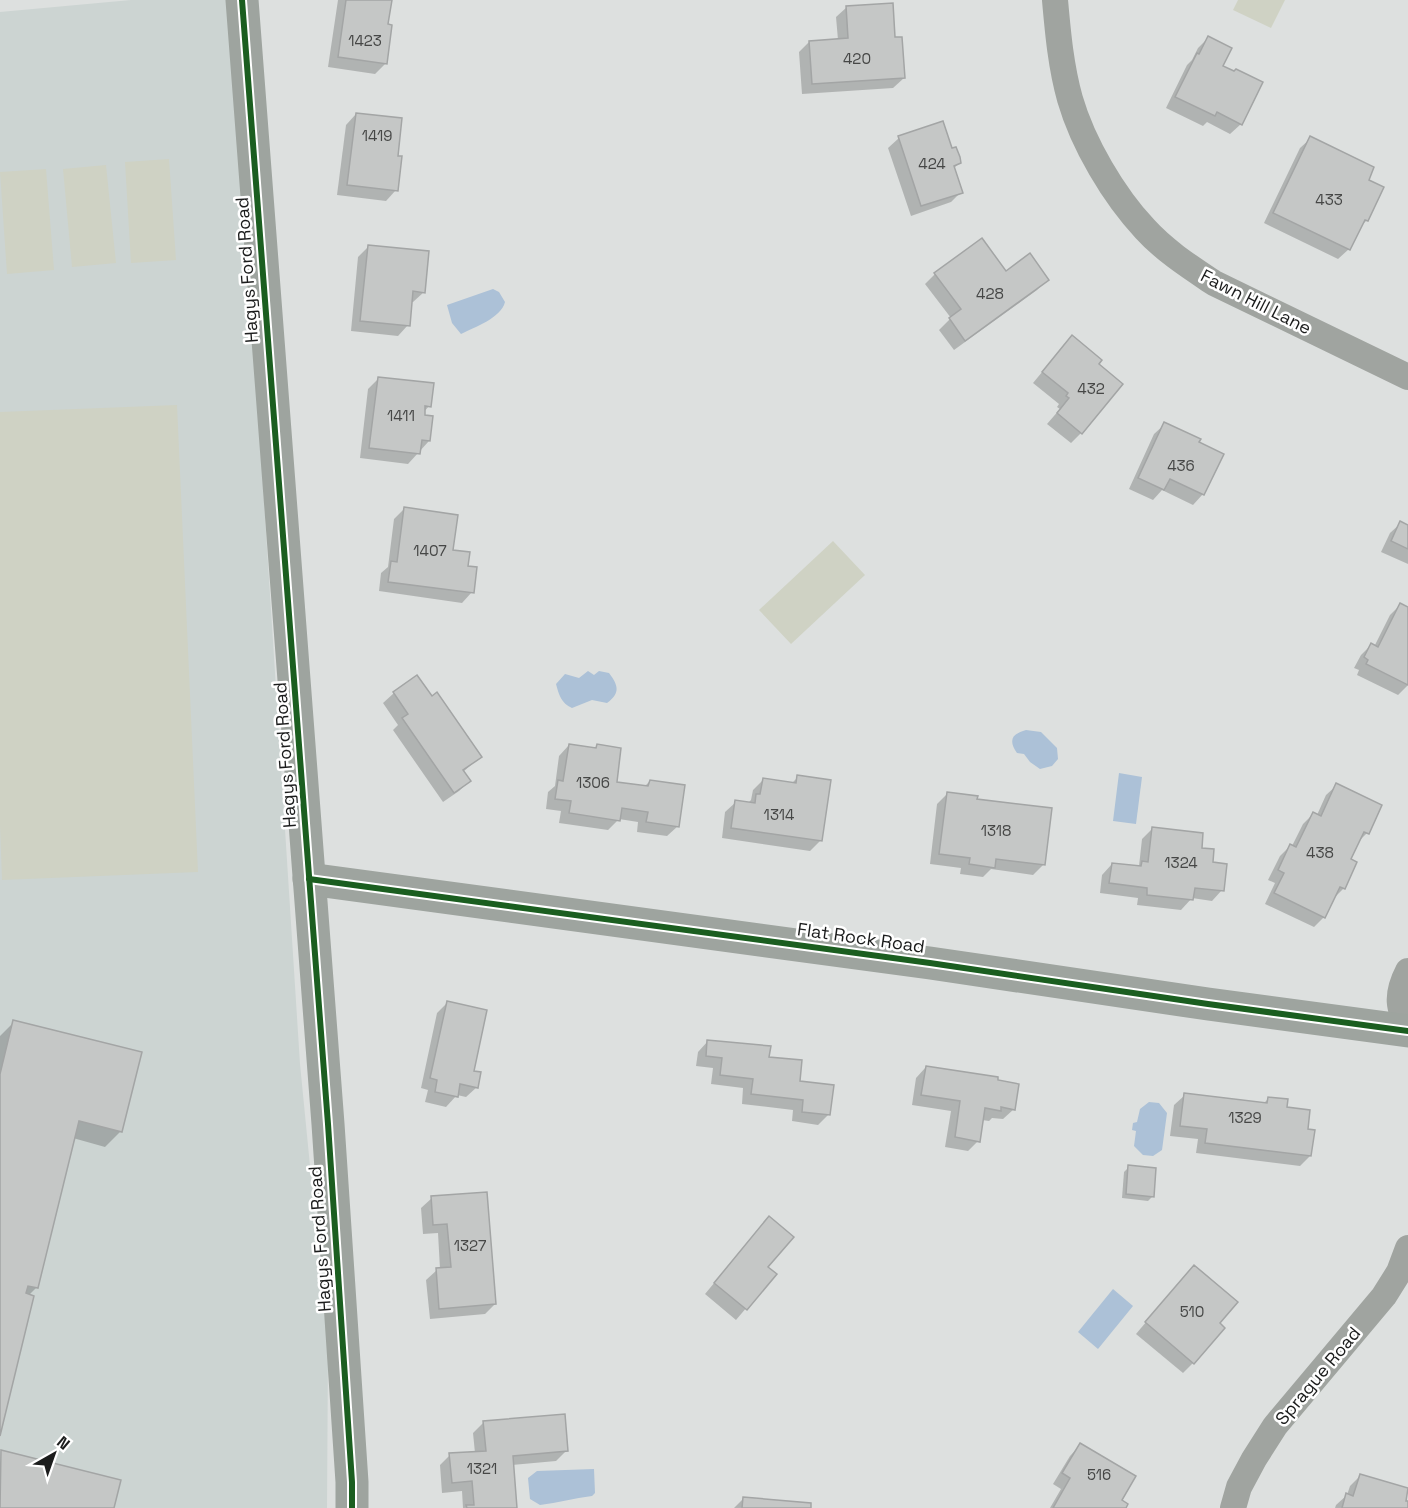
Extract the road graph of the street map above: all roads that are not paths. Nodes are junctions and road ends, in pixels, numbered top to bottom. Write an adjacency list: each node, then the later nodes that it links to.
1 (242, 0): 4 (street, Hagys Ford Road)
2 (1055, 0): 3 (street, Fawn Hill Lane)
3 (1408, 377)
4 (309, 879): 6 (street, Flat Rock Road); 8 (street, Hagys Ford Road)
5 (1408, 971): 6 (street)
6 (1408, 1031)
7 (1408, 1248): 9 (street, Sprague Road)
8 (352, 1508)
9 (1233, 1508)

